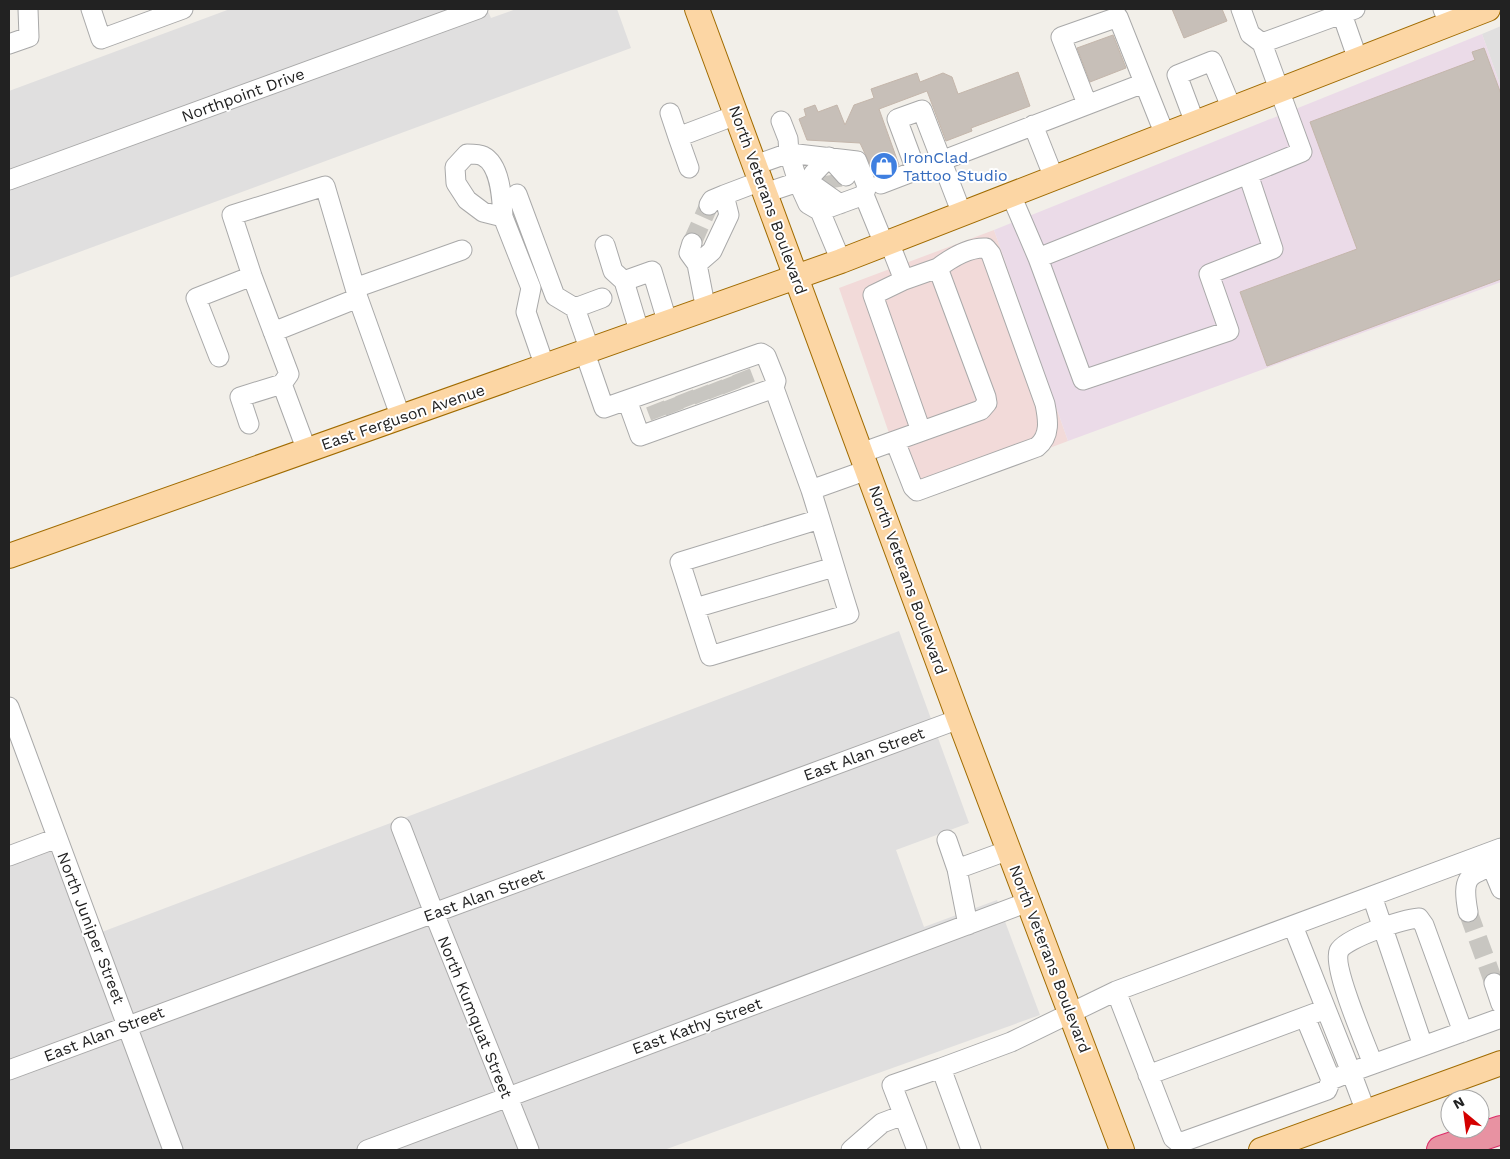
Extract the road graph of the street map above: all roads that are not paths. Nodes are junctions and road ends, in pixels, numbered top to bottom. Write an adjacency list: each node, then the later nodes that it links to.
1 (28, 9): 11 (street)
2 (91, 9): 3 (street)
3 (183, 9)
4 (478, 9): 30 (street, Northpoint Drive)
5 (697, 9): 18 (main road, North Veterans Boulevard)
6 (1241, 9): 10 (street)
7 (1488, 9): 9 (main road, East Ferguson Avenue)
8 (1337, 13): 10 (street); 12 (street)
9 (1446, 16): 12 (main road, East Ferguson Avenue)
10 (1262, 43): 14 (street)
11 (9, 44)
12 (1358, 60): 14 (main road, East Ferguson Avenue)
13 (1144, 83): 15 (street); 15 (street); 22 (street)
14 (1279, 90): 16 (main road, East Ferguson Avenue); 28 (street)
15 (1087, 104): 21 (street)
16 (1232, 109): 20 (main road, East Ferguson Avenue); 20 (street)
17 (670, 112): 23 (street)
18 (736, 115): 23 (street); 31 (main road, North Veterans Boulevard)
19 (781, 122): 24 (street)
20 (1195, 123): 22 (main road, East Ferguson Avenue)
21 (1033, 125): 25 (street); 29 (street)
22 (1165, 135): 29 (main road, East Ferguson Avenue)
23 (678, 136): 26 (street)
24 (788, 153): 31 (street); 32 (street); 32 (street)
25 (941, 160): 27 (street); 27 (street); 39 (street)
26 (689, 168)
27 (916, 170): 33 (street)
28 (1248, 174): 45 (street); 45 (street)
29 (1054, 178): 36 (main road, East Ferguson Avenue)
30 (9, 180)
31 (760, 180): 32 (street); 35 (street); 50 (main road, North Veterans Boulevard)
32 (832, 183): 38 (street); 38 (street); 42 (street)
33 (881, 184)
34 (517, 194): 55 (street)
35 (724, 195): 37 (street); 47 (street)
36 (1011, 195): 39 (main road, East Ferguson Avenue); 45 (street)
37 (709, 205)
38 (820, 211): 46 (street)
39 (962, 214): 42 (main road, East Ferguson Avenue)
40 (503, 217): 62 (street)
41 (692, 243): 47 (street)
42 (886, 243): 46 (main road, East Ferguson Avenue); 51 (street)
43 (605, 245): 52 (street)
44 (462, 250): 53 (street)
45 (1038, 258)
46 (841, 261): 50 (main road, East Ferguson Avenue)
47 (697, 264): 56 (street)
48 (938, 268): 51 (street); 69 (street); 70 (street)
49 (252, 276): 53 (street); 58 (street); 61 (street)
50 (796, 277): 56 (main road, East Ferguson Avenue); 72 (main road, North Veterans Boulevard)
51 (904, 280): 69 (street)
52 (624, 281): 57 (street); 59 (street)
53 (357, 293): 58 (street); 67 (street)
54 (602, 298): 55 (street)
55 (574, 308): 60 (street)
56 (706, 310): 57 (main road, East Ferguson Avenue)
57 (668, 324): 59 (main road, East Ferguson Avenue)
58 (274, 332): 63 (street)
59 (640, 334): 60 (main road, East Ferguson Avenue)
60 (588, 352): 62 (main road, East Ferguson Avenue); 66 (street)
61 (219, 357)
62 (545, 367): 67 (main road, East Ferguson Avenue)
63 (282, 384): 68 (street); 71 (street)
64 (774, 388): 65 (street); 65 (street); 73 (street)
65 (701, 394): 66 (street); 66 (street)
66 (627, 400)
67 (401, 418): 71 (main road, East Ferguson Avenue)
68 (249, 424)
69 (922, 431): 70 (street)
70 (895, 441): 72 (street)
71 (307, 451): 75 (main road, East Ferguson Avenue)
72 (864, 461): 73 (street); 79 (main road, North Veterans Boulevard)
73 (811, 490): 74 (street)
74 (820, 519): 76 (street); 77 (street)
75 (9, 556)
76 (834, 567): 77 (street); 77 (street)
77 (695, 608)
78 (9, 706): 81 (street, North Juniper Street)
79 (959, 719): 84 (main road, North Veterans Boulevard); 92 (street, East Alan Street)
80 (401, 827): 92 (street, North Kumquat Street)
81 (57, 838): 85 (street); 103 (street, North Juniper Street)
82 (947, 840): 87 (street)
83 (1501, 848): 89 (street)
84 (1009, 850): 87 (street); 90 (main road, North Veterans Boulevard)
85 (9, 856)
86 (1497, 865): 88 (street); 91 (street)
87 (957, 869): 93 (street)
88 (1501, 889)
89 (1372, 896): 94 (street); 95 (street)
90 (1028, 902): 93 (street, East Kathy Street); 100 (main road, North Veterans Boulevard)
91 (1468, 912)
92 (434, 913): 103 (street, East Alan Street); 113 (street, North Kumquat Street)
93 (968, 925): 113 (street, East Kathy Street)
94 (1293, 926): 97 (street); 99 (street)
95 (1382, 927): 104 (street); 105 (street); 107 (street)
96 (1494, 983): 98 (street)
97 (1116, 991): 100 (street); 111 (street)
98 (1501, 1004)
99 (1326, 1009): 101 (street); 110 (street)
100 (1070, 1014): 108 (street); 123 (main road, North Veterans Boulevard)
101 (1305, 1017): 111 (street); 112 (street)
102 (1501, 1018): 104 (street)
103 (128, 1025): 109 (street, East Alan Street); 117 (street, North Juniper Street)
104 (1463, 1032): 105 (street)
105 (1423, 1046): 107 (street)
106 (1501, 1063): 114 (main road)
107 (1373, 1064): 110 (street)
108 (941, 1068): 115 (street); 122 (street)
109 (9, 1070)
110 (1351, 1072): 112 (street); 114 (street)
111 (1148, 1075): 112 (street)
112 (1331, 1080)
113 (507, 1097): 118 (street, East Kathy Street); 119 (street, North Kumquat Street)
114 (1366, 1112): 124 (main road)
115 (903, 1115): 120 (street); 121 (street)
116 (1501, 1130): 125 (highway)
117 (174, 1150)
118 (367, 1150)
119 (529, 1150)
120 (851, 1150)
121 (917, 1150)
122 (970, 1150)
123 (1122, 1150)
124 (1261, 1150)
125 (1440, 1150)

